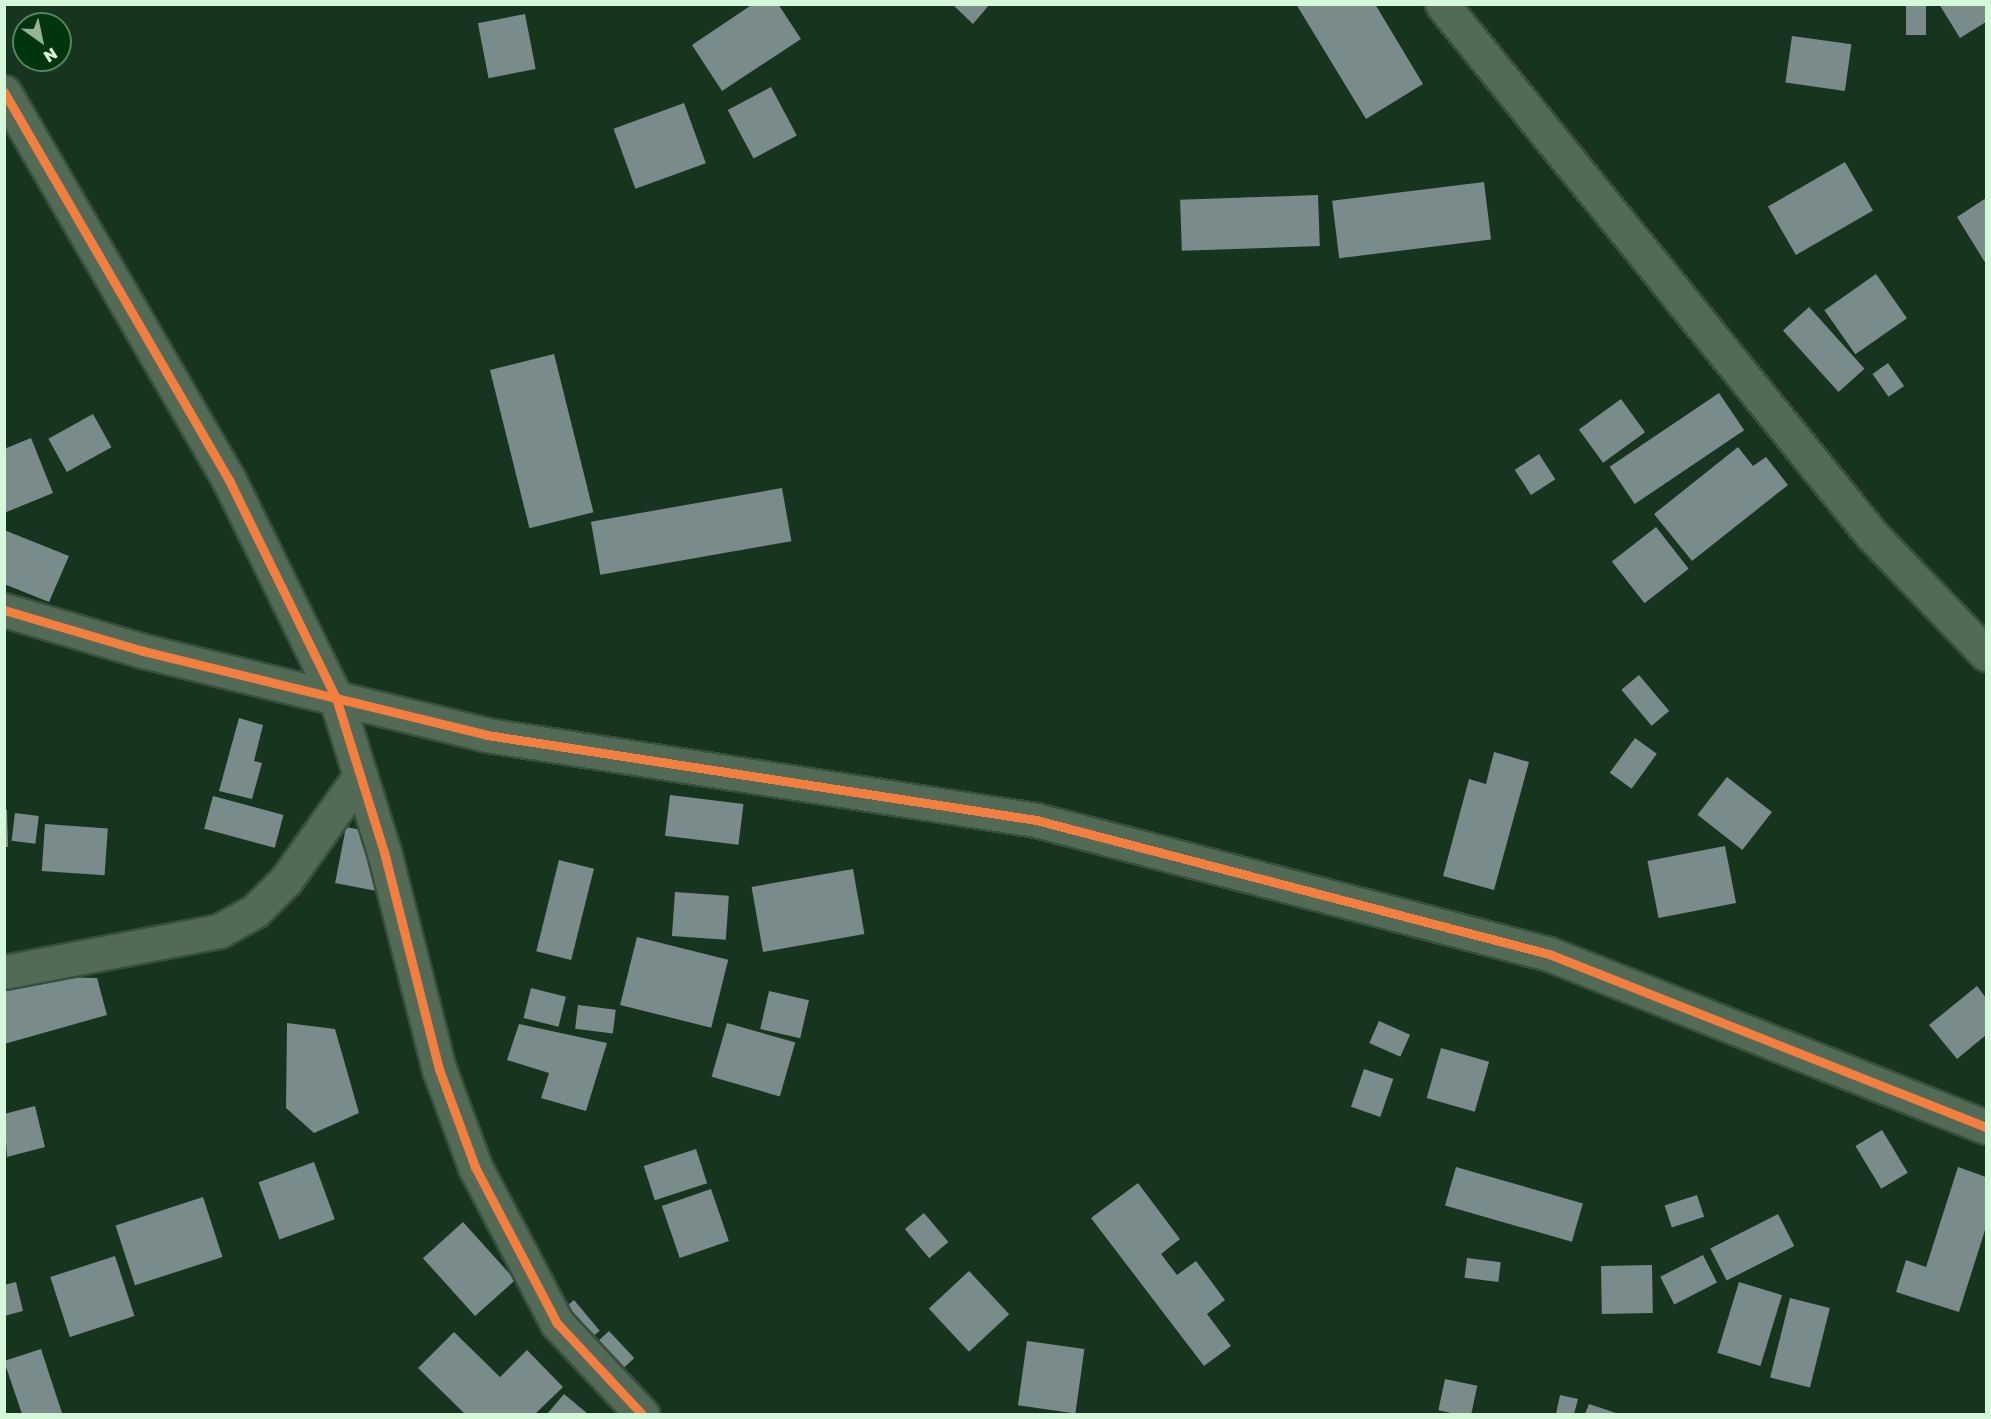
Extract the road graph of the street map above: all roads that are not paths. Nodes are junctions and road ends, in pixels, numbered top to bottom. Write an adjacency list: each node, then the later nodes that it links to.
1 (1442, 4): 4 (street)
2 (4, 92): 5 (street)
3 (4, 610): 5 (street)
4 (1986, 654)
5 (336, 698): 6 (street); 8 (street)
6 (360, 776): 7 (street); 9 (street)
7 (4, 972)
8 (1986, 1127)
9 (642, 1414)

